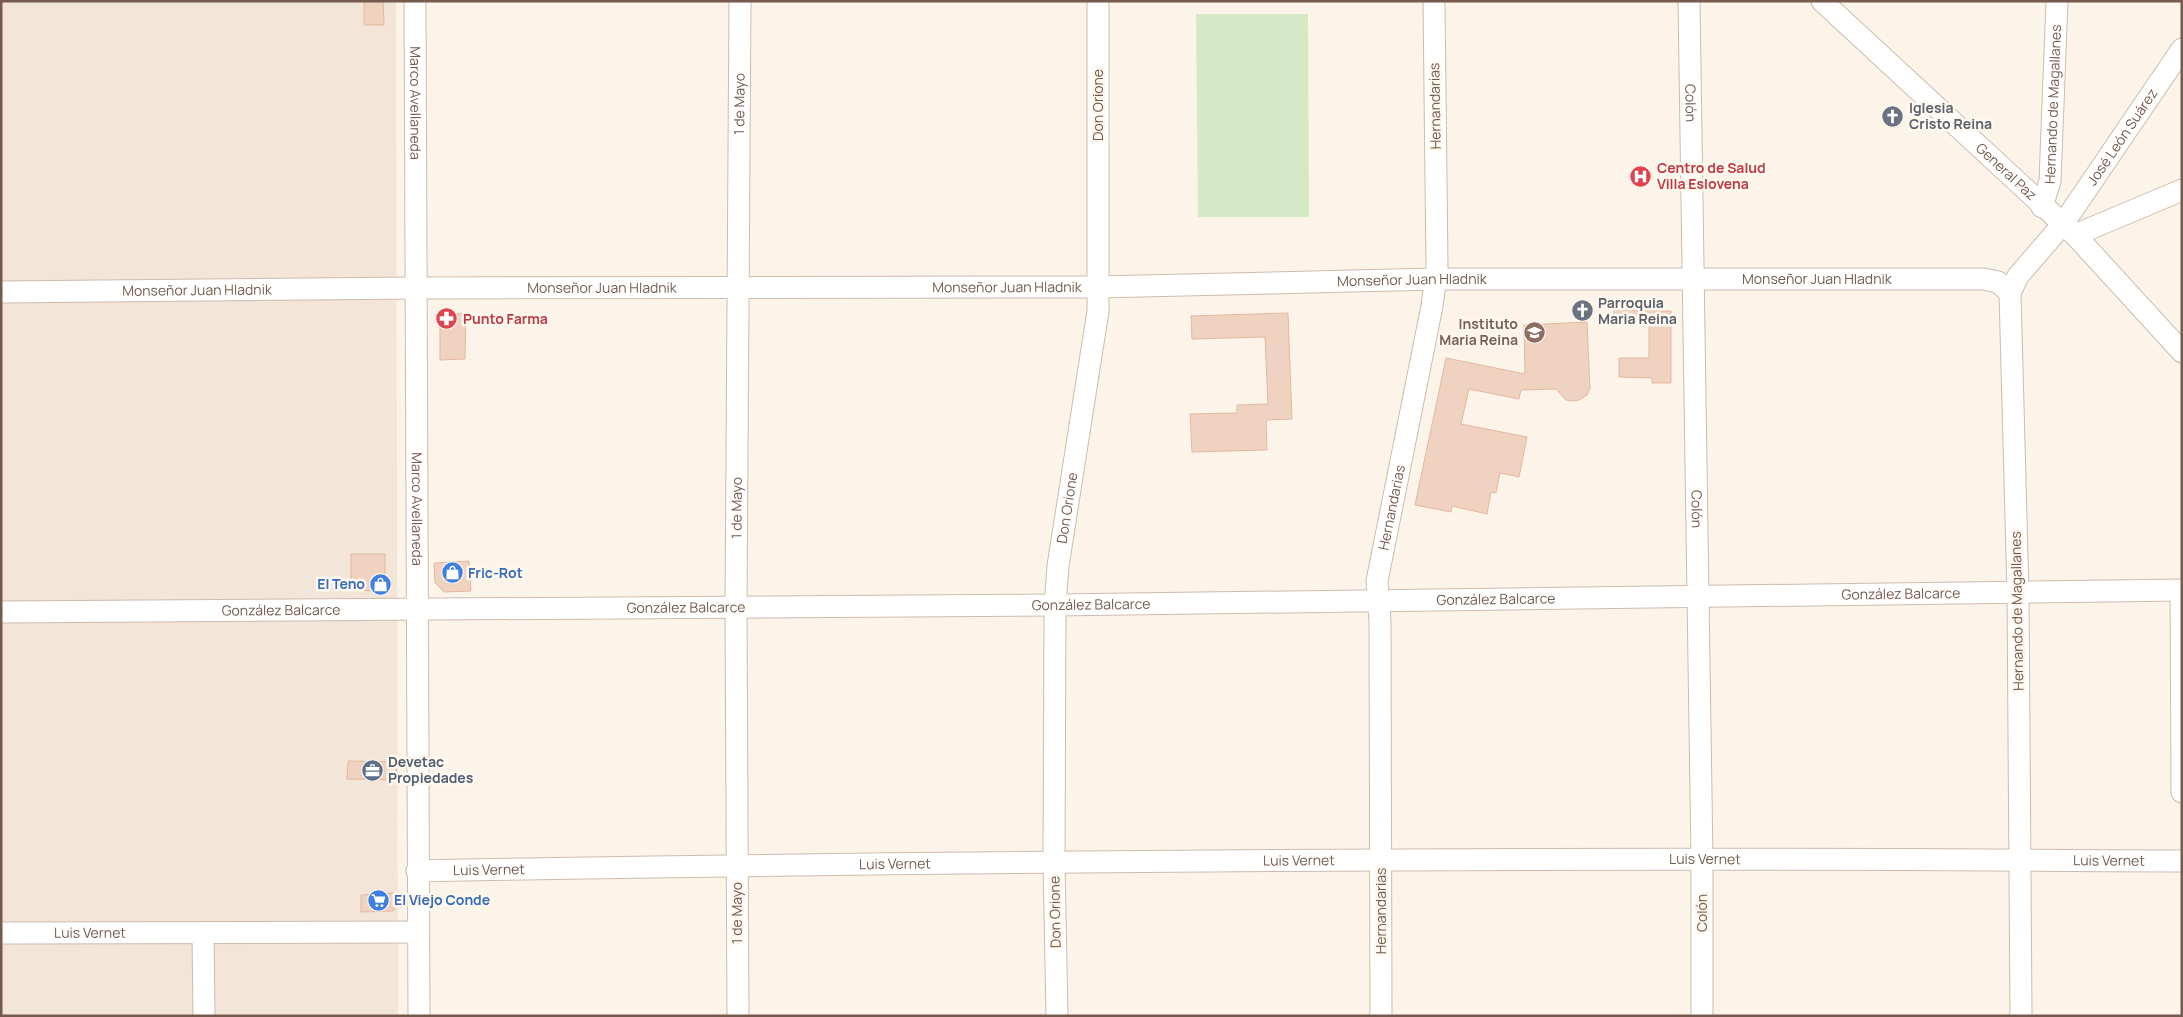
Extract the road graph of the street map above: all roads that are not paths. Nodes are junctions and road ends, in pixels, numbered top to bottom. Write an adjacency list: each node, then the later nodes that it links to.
1 (415, 1): 15 (street, Marco Avellaneda)
2 (740, 1): 16 (street, 1 de Mayo)
3 (1098, 1): 14 (street, Don Orione)
4 (1434, 1): 12 (street, Hernandarias)
5 (1689, 1): 13 (street, Colón)
6 (1822, 1): 10 (street, General Paz)
7 (2057, 1): 10 (street, Hernando de Magallanes)
8 (2182, 49): 11 (street, José León Suárez)
9 (2182, 190): 11 (street)
10 (2042, 207): 11 (street, General Paz)
11 (2069, 230): 18 (street); 19 (street, General Paz)
12 (1436, 278): 13 (street, Monseñor Juan Hladnik); 14 (street, Monseñor Juan Hladnik); 23 (street, Hernandarias)
13 (1693, 278): 18 (street, Monseñor Juan Hladnik); 22 (street, Colón)
14 (1098, 287): 16 (street, Monseñor Juan Hladnik); 24 (street, Don Orione)
15 (416, 288): 16 (street, Monseñor Juan Hladnik); 17 (street, Monseñor Juan Hladnik); 26 (street, Marco Avellaneda)
16 (739, 289): 25 (street, 1 de Mayo)
17 (1, 292)
18 (2010, 293): 21 (street, Hernando de Magallanes)
19 (2182, 352)
20 (2181, 590): 21 (street, González Balcarce); 28 (street)
21 (2018, 592): 22 (street, González Balcarce); 31 (street, Hernando de Magallanes)
22 (1697, 596): 23 (street, González Balcarce); 30 (street, Colón)
23 (1378, 600): 24 (street, González Balcarce); 29 (street, Hernandarias)
24 (1055, 605): 25 (street, González Balcarce); 33 (street, Don Orione)
25 (736, 608): 26 (street, González Balcarce); 34 (street, 1 de Mayo)
26 (416, 609): 27 (street, González Balcarce); 35 (street, Marco Avellaneda)
27 (1, 612)
28 (2182, 792)
29 (1382, 860): 30 (street, Luis Vernet); 33 (street, Luis Vernet); 43 (street, Hernandarias)
30 (1702, 860): 31 (street, Luis Vernet); 44 (street, Colón)
31 (2020, 860): 32 (street, Luis Vernet); 45 (street, Hernando de Magallanes)
32 (2182, 861)
33 (1054, 863): 34 (street, Luis Vernet); 42 (street, Don Orione)
34 (737, 865): 35 (street, Luis Vernet); 41 (street, 1 de Mayo)
35 (417, 871): 36 (street, Marco Avellaneda)
36 (417, 932): 38 (street, Luis Vernet); 40 (street, Marco Avellaneda)
37 (1, 933): 38 (street, Luis Vernet)
38 (203, 933): 39 (street)
39 (204, 1016)
40 (419, 1016)
41 (738, 1016)
42 (1056, 1016)
43 (1381, 1016)
44 (1702, 1016)
45 (2021, 1016)

